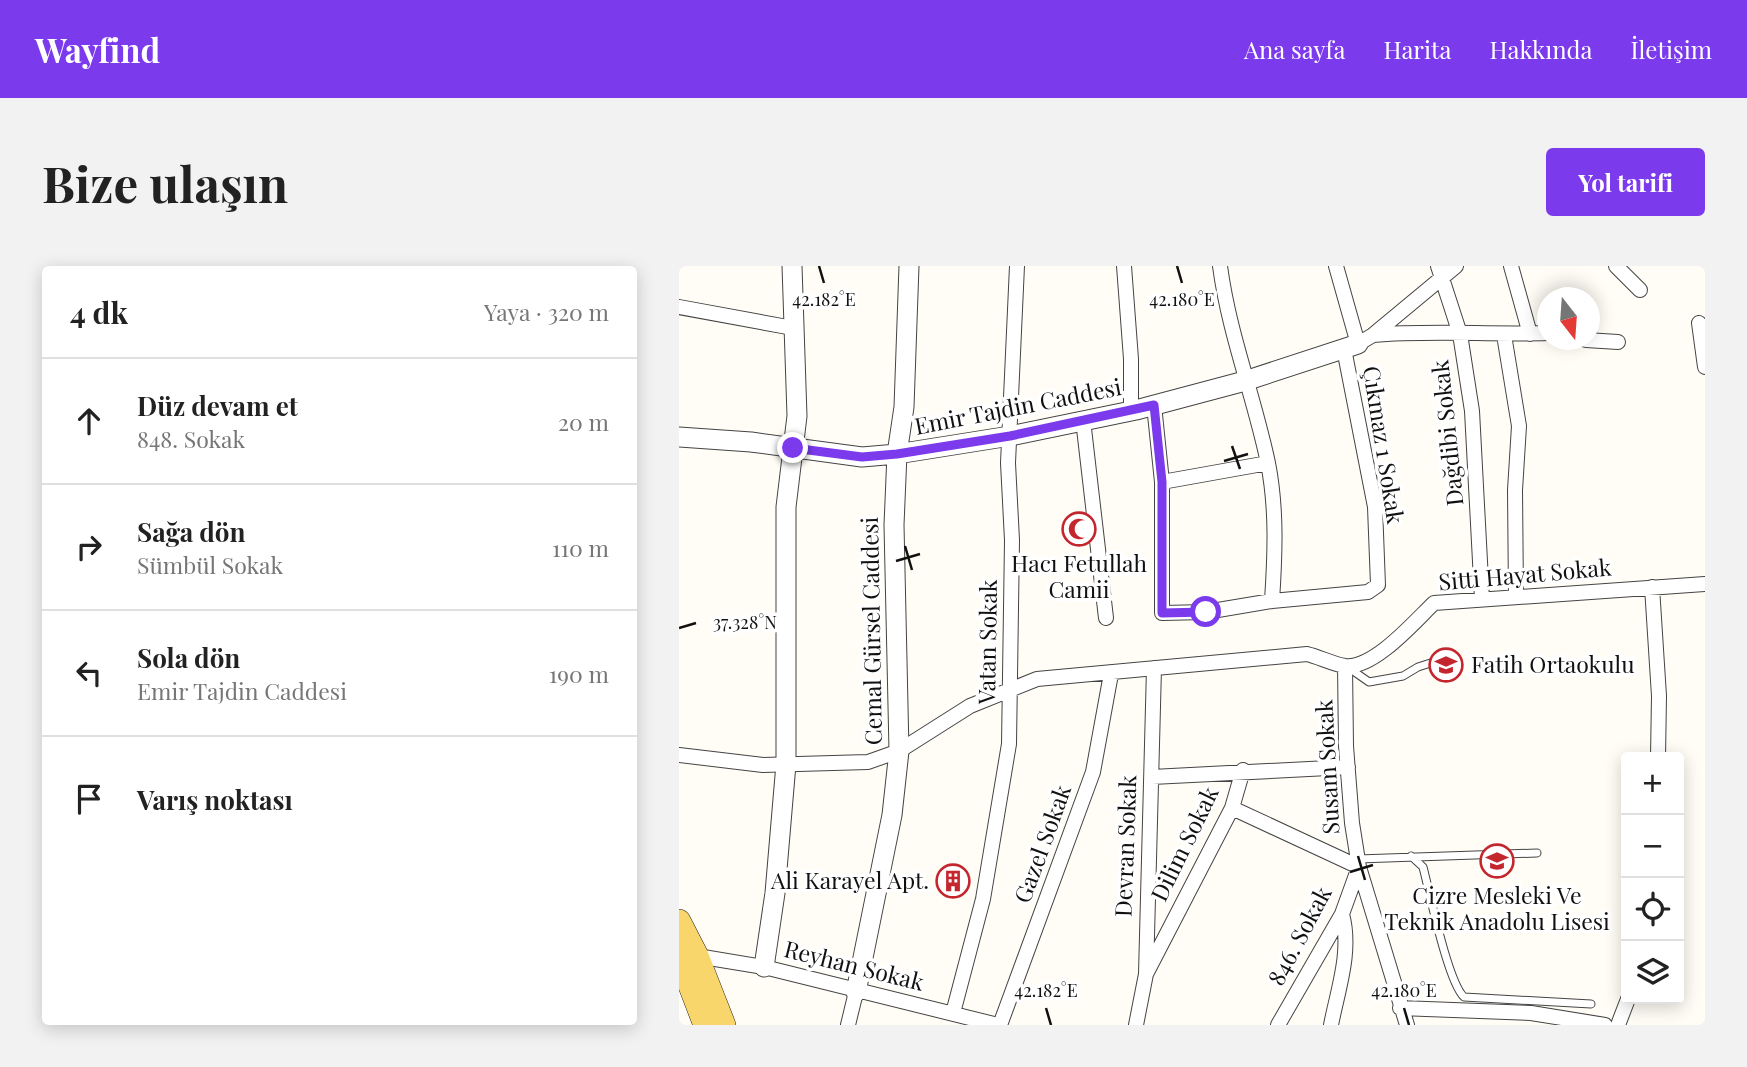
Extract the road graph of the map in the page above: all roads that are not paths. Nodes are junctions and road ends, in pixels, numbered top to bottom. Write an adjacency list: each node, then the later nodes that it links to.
1 (792, 266): 14 (street)
2 (909, 266): 30 (street, Cemal Gürsel Caddesi)
3 (1017, 266): 27 (street, Vatan Sokak)
4 (1123, 266): 25 (street)
5 (1220, 266): 23 (street)
6 (1336, 266): 21 (street, Çıkmaz 1 Sokak)
7 (1456, 266): 10 (street)
8 (1511, 266): 16 (street)
9 (1616, 266): 11 (street)
10 (1440, 271): 15 (street, Dağdibi Sokak); 21 (street)
11 (1640, 290)
12 (679, 307): 14 (street)
13 (1699, 323): 22 (street)
14 (793, 328): 29 (street)
15 (1460, 334): 18 (street); 21 (street); 36 (street, Dağdibi Sokak)
16 (1530, 334): 17 (street); 18 (street)
17 (1537, 334)
18 (1504, 335): 35 (street)
19 (1600, 341): 20 (street)
20 (1618, 342)
21 (1359, 343): 23 (street, Emir Tajdin Caddesi); 37 (street, Çıkmaz 1 Sokak)
22 (1705, 367)
23 (1245, 382): 24 (street, Emir Tajdin Caddesi); 31 (street)
24 (1154, 405): 25 (street, Emir Tajdin Caddesi); 32 (street)
25 (1131, 410): 26 (street, Emir Tajdin Caddesi)
26 (1083, 420): 27 (street, Emir Tajdin Caddesi); 38 (street)
27 (1010, 436): 30 (street, Emir Tajdin Caddesi); 43 (street, Vatan Sokak)
28 (679, 437): 29 (street, Emir Tajdin Caddesi)
29 (793, 448): 30 (street, Emir Tajdin Caddesi); 47 (street)
30 (897, 454): 44 (street, Cemal Gürsel Caddesi)
31 (1268, 463): 32 (street); 37 (street)
32 (1162, 482): 37 (street)
33 (1705, 584): 34 (street, Sitti Hayat Sokak)
34 (1652, 587): 35 (street, Sitti Hayat Sokak); 45 (street)
35 (1516, 597): 36 (street, Sitti Hayat Sokak)
36 (1482, 599): 40 (street, Sitti Hayat Sokak)
37 (1272, 601)
38 (1106, 618)
39 (1440, 660): 40 (lane)
40 (1346, 666): 41 (street); 48 (street, Susam Sokak)
41 (1154, 668): 42 (street); 50 (street, Devran Sokak)
42 (1111, 674): 43 (street); 67 (street, Gazel Sokak)
43 (1012, 687): 44 (street); 64 (street, Vatan Sokak)
44 (899, 751): 47 (street); 60 (street, Cemal Gürsel Caddesi)
45 (1658, 752)
46 (679, 755): 47 (street)
47 (786, 764): 58 (street)
48 (1348, 767): 49 (street); 54 (street, Susam Sokak)
49 (1243, 770): 50 (street); 51 (street, Dilim Sokak)
50 (1152, 777): 59 (street, Devran Sokak)
51 (1232, 808): 54 (street); 59 (street, Dilim Sokak)
52 (1537, 853): 53 (lane)
53 (1411, 856): 54 (lane); 61 (lane)
54 (1358, 863): 55 (street, 846. Sokak); 63 (street, Susam Sokak)
55 (1342, 914): 72 (street, 846. Sokak); 73 (street)
56 (679, 921): 57 (main road)
57 (688, 956): 58 (street, Reyhan Sokak); 68 (main road); 69 (main road)
58 (764, 967): 60 (street, Reyhan Sokak)
59 (1146, 974): 71 (street, Devran Sokak)
60 (856, 992): 64 (street, Reyhan Sokak); 70 (street)
61 (1591, 1004)
62 (1626, 1004): 76 (street)
63 (1401, 1008): 65 (street); 74 (street, Susam Sokak)
64 (953, 1013): 67 (street, Reyhan Sokak)
65 (1464, 1019): 66 (street)
66 (1571, 1021): 75 (street)
67 (991, 1024)
68 (705, 1025)
69 (724, 1025)
70 (848, 1025)
71 (1136, 1025)
72 (1278, 1025)
73 (1331, 1025)
74 (1407, 1025)
75 (1605, 1025)
76 (1618, 1025)

